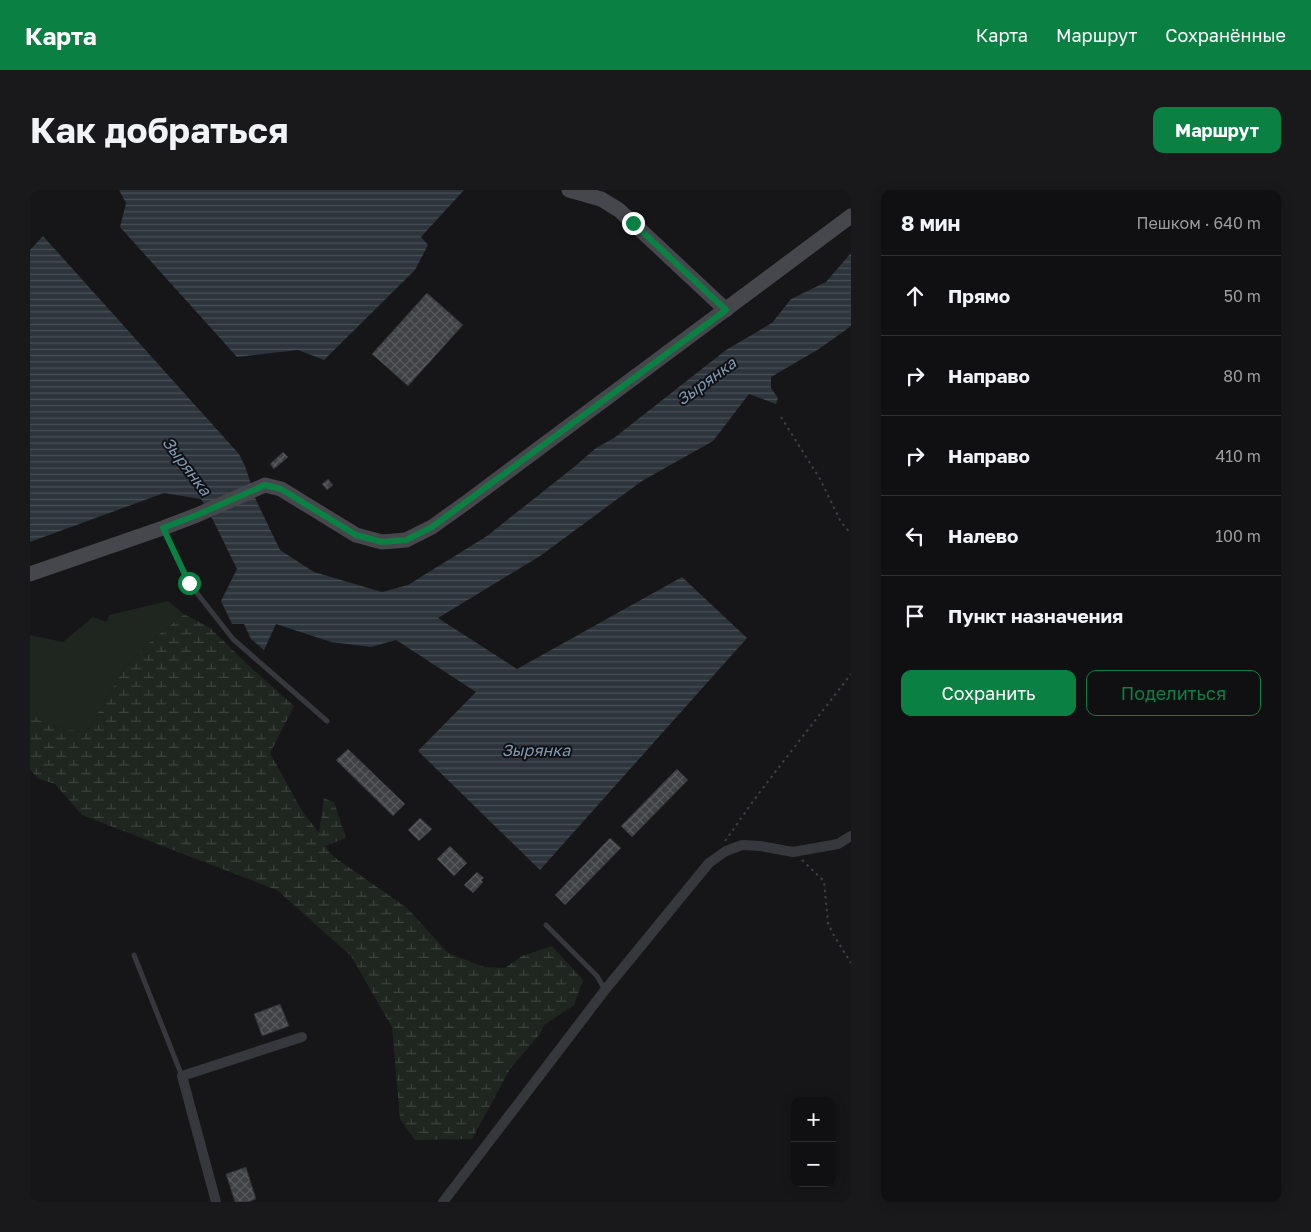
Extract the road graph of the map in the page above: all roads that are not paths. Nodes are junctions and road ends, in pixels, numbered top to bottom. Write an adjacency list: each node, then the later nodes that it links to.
1 (569, 190): 3 (street)
2 (851, 216): 3 (street)
3 (726, 310): 4 (street)
4 (163, 528): 5 (street); 6 (lane)
5 (30, 574)
6 (327, 721)
7 (851, 836): 10 (street)
8 (546, 925): 10 (lane)
9 (134, 955): 12 (lane)
10 (605, 990): 14 (street)
11 (302, 1036): 12 (street)
12 (182, 1076): 13 (street)
13 (216, 1202)
14 (443, 1202)

